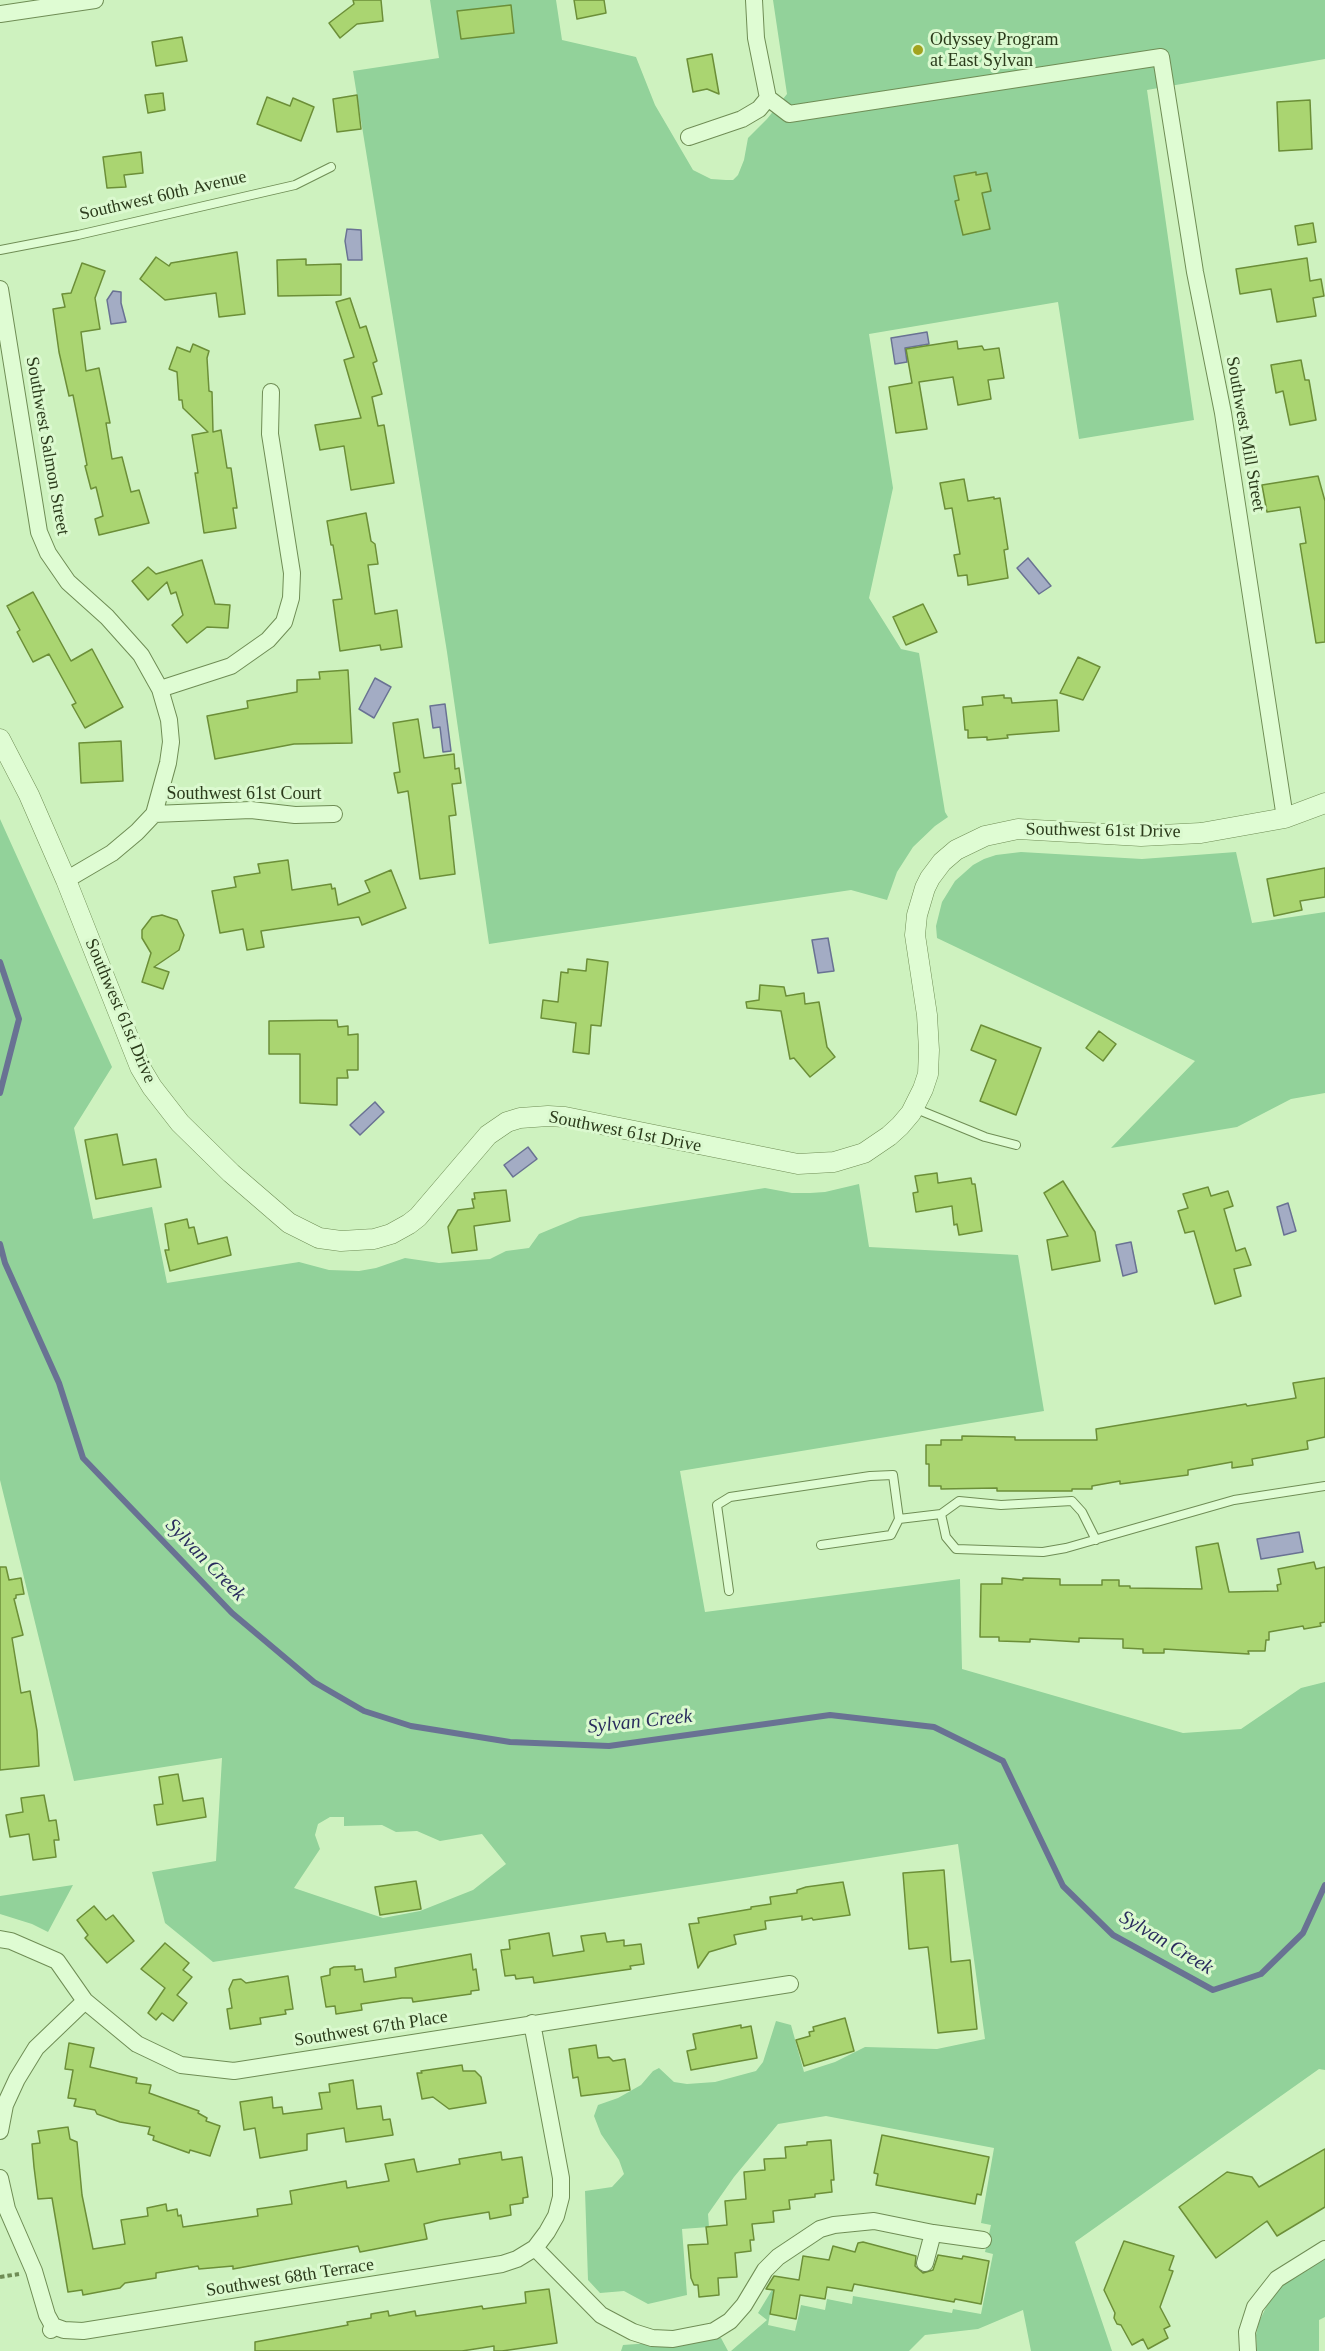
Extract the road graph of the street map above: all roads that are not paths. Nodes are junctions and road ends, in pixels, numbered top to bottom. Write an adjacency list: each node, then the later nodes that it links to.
1 (96, 0): 3 (street)
2 (754, 0): 4 (street)
3 (0, 14)
4 (768, 98): 5 (street); 15 (street, Southwest Mill Street)
5 (689, 137)
6 (331, 167): 7 (lane, Southwest 60th Avenue)
7 (0, 250)
8 (0, 289): 10 (street, Southwest Salmon Street)
9 (271, 392): 10 (street)
10 (160, 688): 13 (street, Southwest Salmon Street)
11 (0, 739): 16 (street, Southwest 61st Drive)
12 (1325, 803): 15 (street, Southwest 61st Drive)
13 (154, 814): 14 (street, Southwest 61st Court); 16 (street, Southwest Salmon Street)
14 (334, 814)
15 (1286, 818): 17 (street, Southwest 61st Drive)
16 (66, 880): 17 (street, Southwest 61st Drive)
17 (914, 1108): 18 (lane)
18 (1016, 1145)
19 (1325, 1486): 22 (lane)
20 (941, 1514): 21 (lane); 22 (lane); 22 (lane)
21 (899, 1519): 23 (lane); 24 (lane)
22 (1096, 1540)
23 (821, 1545)
24 (729, 1591)
25 (0, 1940): 27 (street, Southwest 67th Place)
26 (790, 1984): 28 (street, Southwest 67th Place)
27 (85, 2001): 28 (street, Southwest 67th Place); 29 (street)
28 (532, 2023): 33 (street)
29 (0, 2131)
30 (0, 2178): 33 (street, Southwest 68th Terrace)
31 (933, 2233): 32 (street); 33 (street); 35 (street)
32 (983, 2240)
33 (535, 2248)
34 (1325, 2249): 36 (street)
35 (925, 2263)
36 (1248, 2351)

